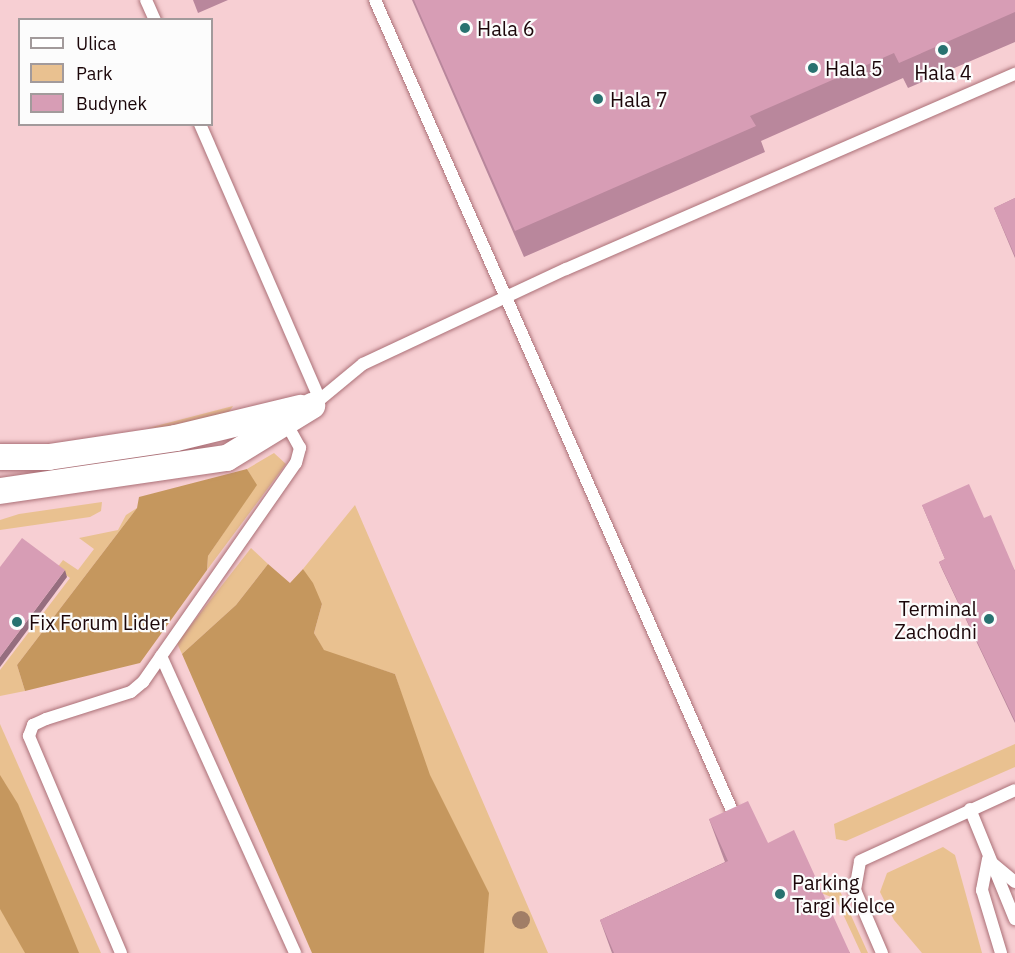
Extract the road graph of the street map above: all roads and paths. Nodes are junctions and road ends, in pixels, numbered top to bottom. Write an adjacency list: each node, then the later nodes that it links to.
1 (146, 0): 3 (lane)
2 (375, 0): 6 (lane)
3 (153, 18)
4 (1015, 74): 6 (lane)
5 (201, 126): 7 (lane)
6 (507, 301): 7 (lane); 14 (lane)
7 (316, 402): 8 (street)
8 (283, 419): 9 (street); 10 (street); 11 (lane)
9 (0, 457)
10 (0, 491)
11 (161, 656): 18 (lane); 19 (lane)
12 (1015, 789): 13 (lane)
13 (970, 809): 15 (lane); 20 (lane)
14 (739, 827)
15 (988, 859): 16 (lane); 17 (lane); 21 (lane)
16 (1015, 882)
17 (1015, 919)
18 (121, 953)
19 (295, 953)
20 (882, 953)
21 (1001, 953)

